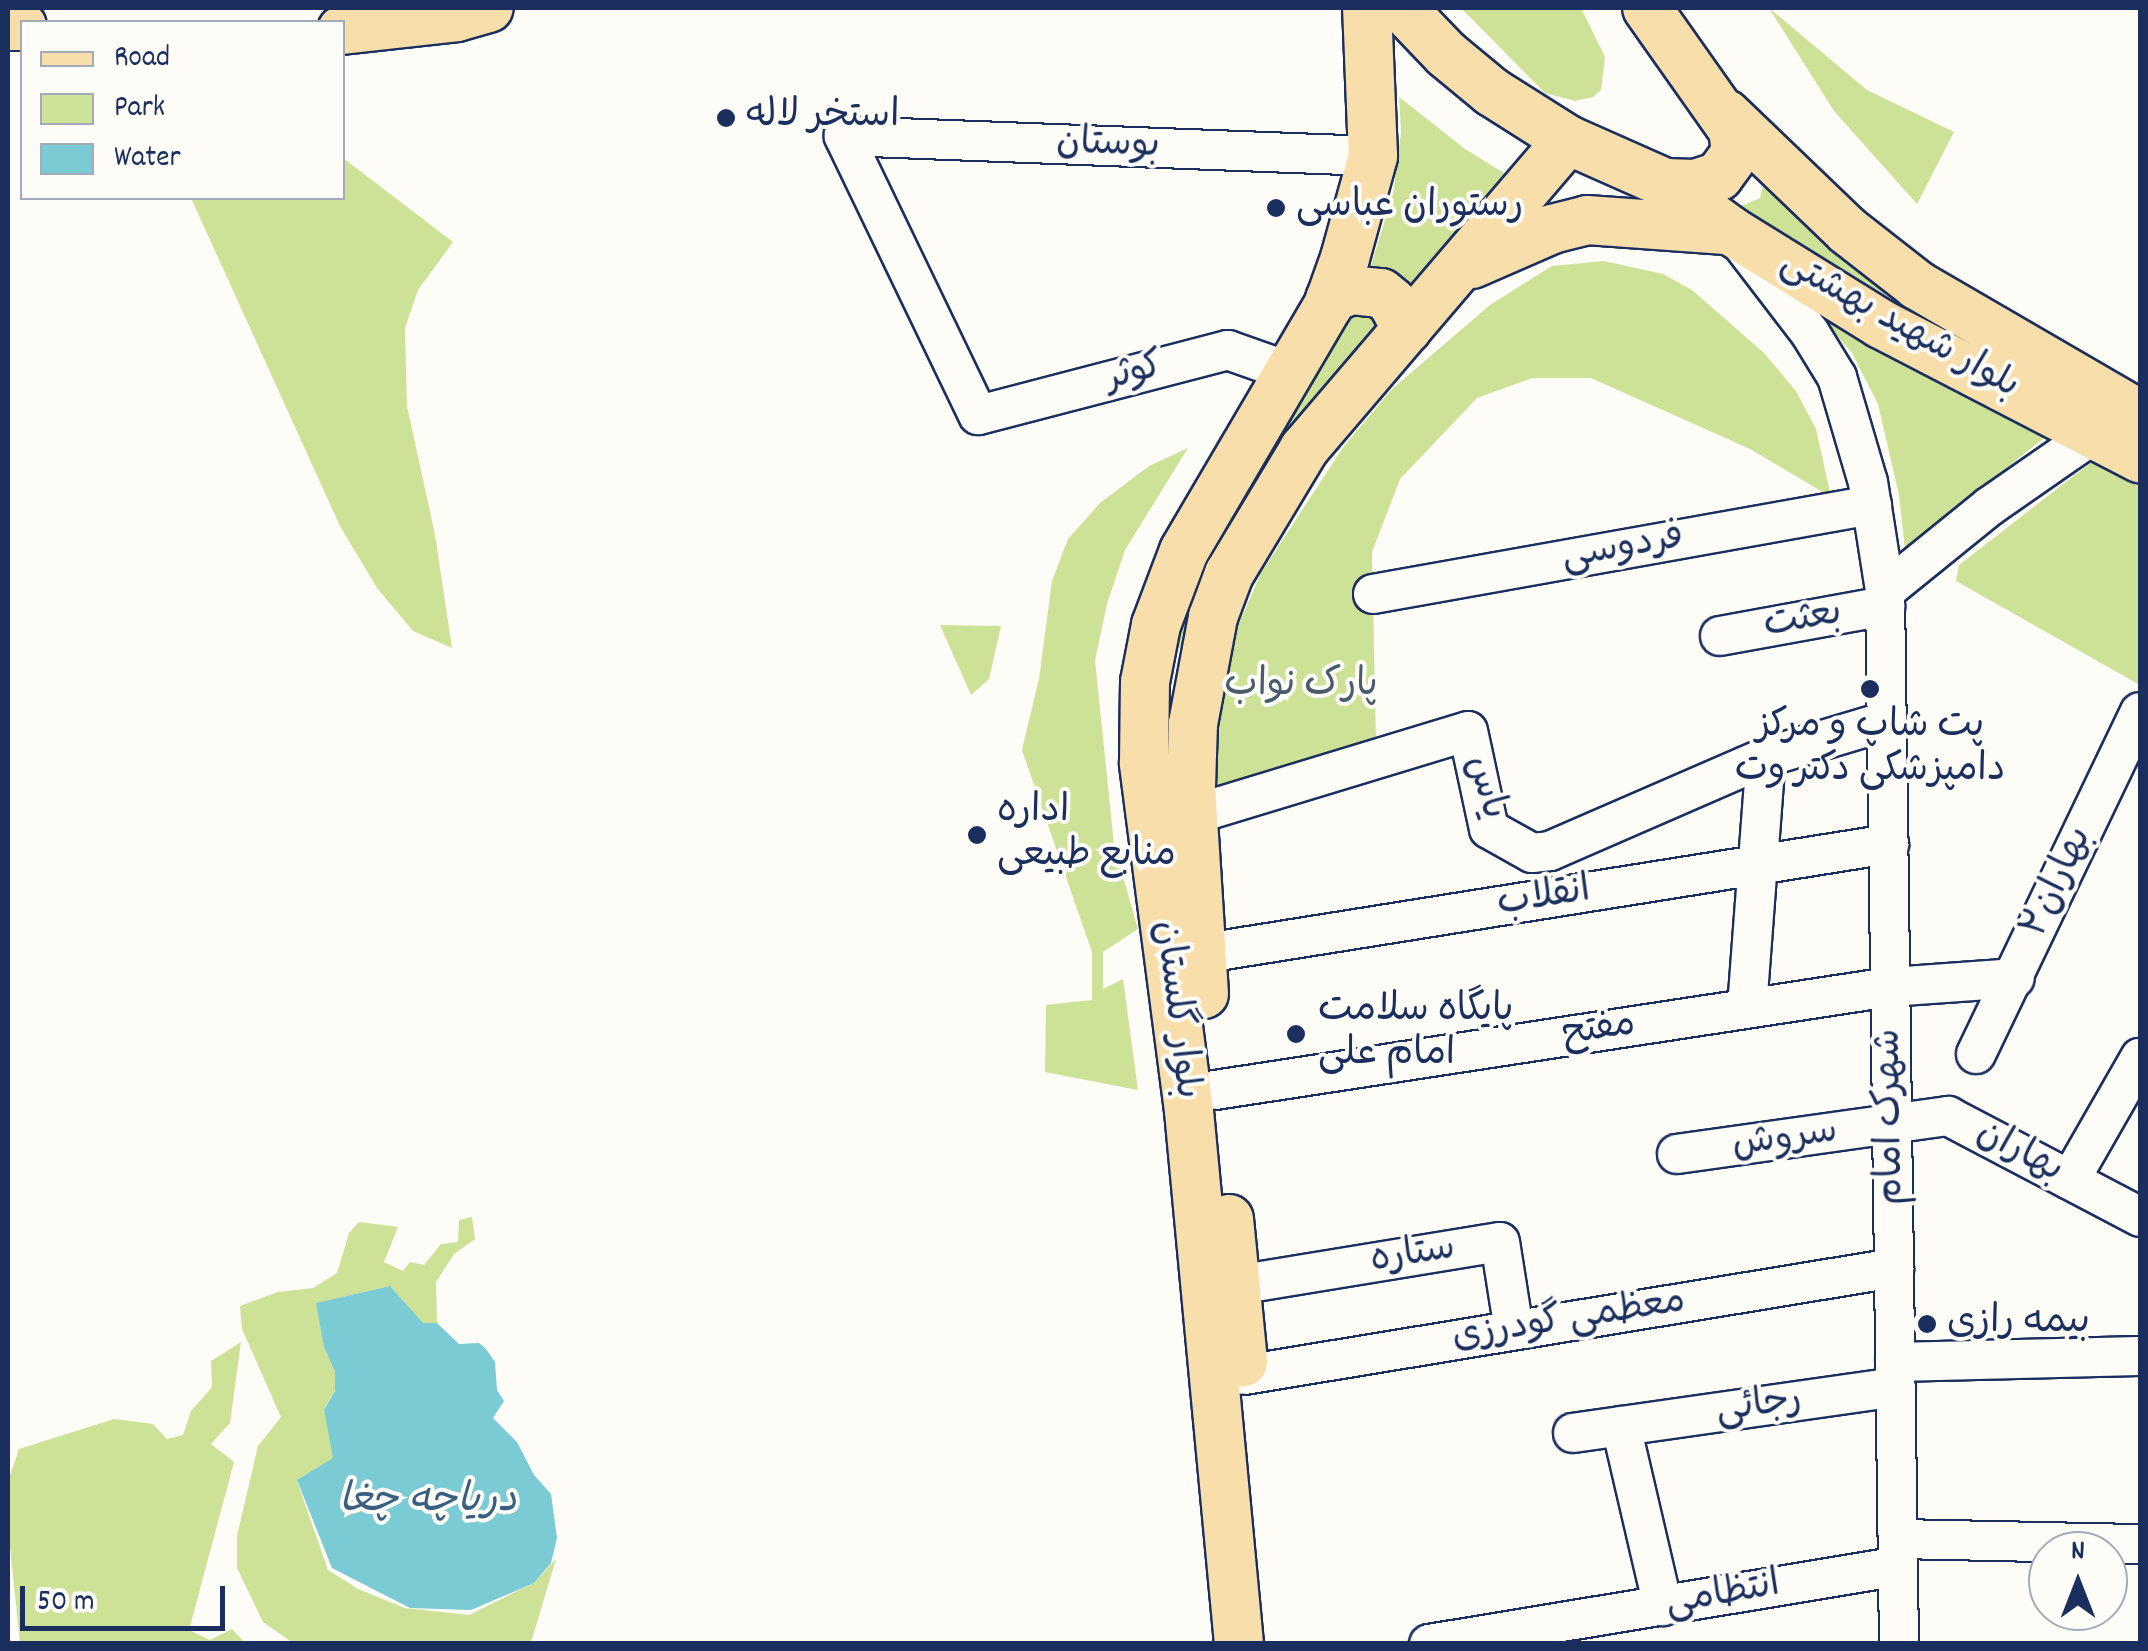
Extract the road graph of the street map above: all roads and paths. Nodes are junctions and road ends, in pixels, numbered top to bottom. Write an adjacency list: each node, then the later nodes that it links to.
1 (489, 8): 5 (main road)
2 (1366, 8): 8 (main road, بلوار گلستان)
3 (1402, 8): 7 (main road, بلوار شهید بهشتی)
4 (1647, 8): 6 (main road, بلوار شهید بهشتی)
5 (345, 30)
6 (1726, 114): 9 (main road); 16 (main road, بلوار شهید بهشتی)
7 (1568, 140): 9 (main road, بلوار شهید بهشتی); 11 (main road, بلوار گلستان)
8 (1373, 156): 12 (main road, بلوار گلستان); 15 (street, بوستان)
9 (1665, 183): 10 (main road, بلوار شهید بهشتی)
10 (1731, 231): 11 (main road); 17 (main road, بلوار شهید بهشتی); 19 (street, شهرک امام)
11 (1456, 272): 13 (main road, بلوار گلستان)
12 (1330, 299): 13 (main road); 14 (main road, بلوار گلستان)
13 (1407, 329): 24 (main road, بلوار گلستان)
14 (1290, 372): 15 (street, کوثر); 22 (main road, بلوار گلستان)
15 (978, 415)
16 (2140, 415)
17 (2095, 433): 18 (main road, بلوار شهید بهشتی); 21 (street)
18 (2140, 458)
19 (1872, 505): 20 (street, فردوسی); 21 (street, شهرک امام)
20 (1374, 594)
21 (1885, 599): 23 (street, بعثت); 26 (street, شهرک امام)
22 (1154, 634): 24 (main road); 54 (main road, بلوار گلستان)
23 (1720, 636)
24 (1207, 643): 28 (main road, بلوار گلستان)
25 (2140, 712): 32 (street, بهاران۲)
26 (1887, 721): 27 (street, یاس); 29 (street, شهرک امام)
27 (1766, 757): 28 (street, یاس); 30 (street)
28 (1192, 816): 31 (main road, بلوار گلستان)
29 (1888, 844): 30 (street, انقلاب); 33 (street, شهرک امام)
30 (1758, 865): 31 (street, انقلاب); 34 (street)
31 (1199, 954): 37 (main road, بلوار گلستان)
32 (2014, 978): 33 (street, مفتح); 35 (street, بهاران۲)
33 (1890, 987): 34 (street, مفتح); 38 (street, شهرک امام)
34 (1746, 1008): 37 (street, مفتح)
35 (1976, 1054)
36 (2140, 1058): 40 (street)
37 (1215, 1090): 43 (main road, بلوار گلستان)
38 (1892, 1125): 39 (street, سروش); 40 (street, بهاران); 42 (street, شهرک امام)
39 (1677, 1154)
40 (2070, 1180): 41 (street, بهاران)
41 (2140, 1216)
42 (1894, 1268): 44 (street, معظمی گودرزی); 47 (street, شهرک امام)
43 (1237, 1285): 44 (street, ستاره); 46 (main road, بلوار گلستان)
44 (1514, 1330): 46 (street, معظمی گودرزی)
45 (2140, 1356): 47 (street, رجائی)
46 (1244, 1374): 55 (main road, بلوار گلستان)
47 (1896, 1375): 48 (street, رجائی); 51 (street, شهرک امام)
48 (1621, 1426): 49 (street, رجائی); 52 (street)
49 (1573, 1433)
50 (2140, 1544): 51 (street, انتظامی)
51 (1898, 1553): 52 (street, انتظامی); 57 (street, شهرک امام)
52 (1663, 1606): 53 (street, انتظامی)
53 (1621, 1629): 56 (street, انتظامی)
54 (1240, 1644)
55 (1272, 1644)
56 (1430, 1644)
57 (1899, 1644)

